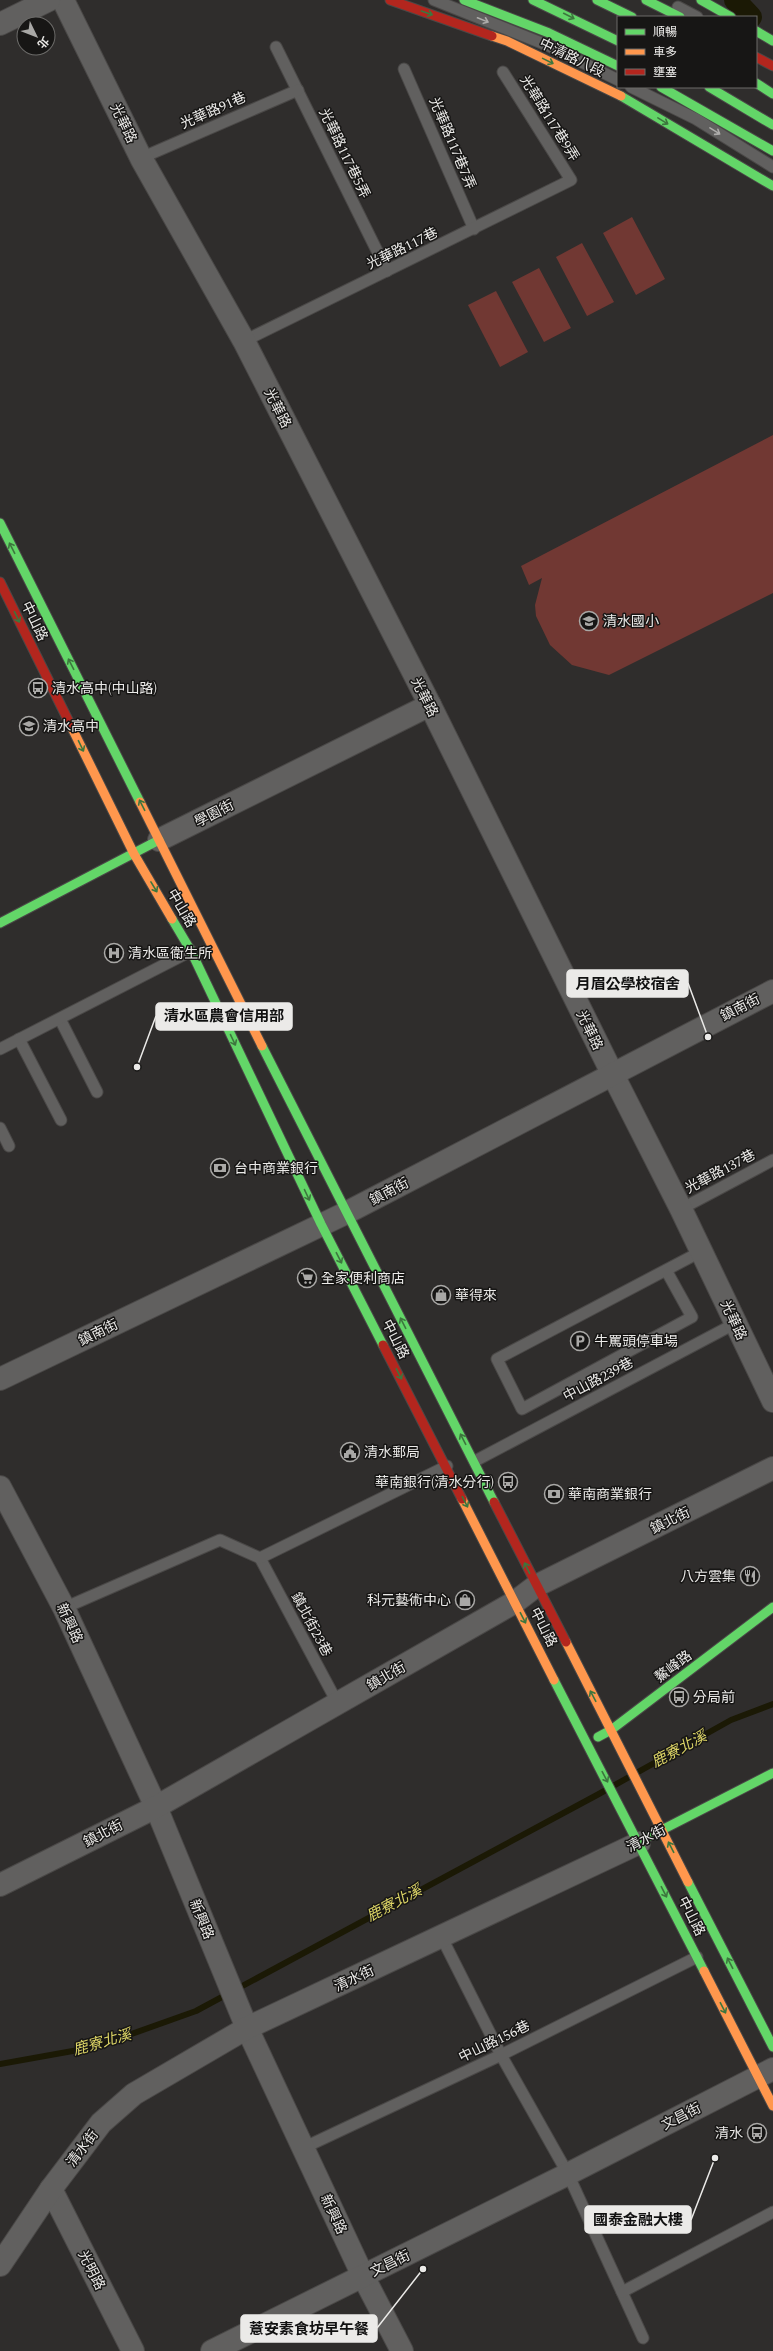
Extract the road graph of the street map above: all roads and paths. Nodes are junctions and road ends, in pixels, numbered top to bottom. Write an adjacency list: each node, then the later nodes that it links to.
1 (50, 0): 15 (street)
2 (63, 0): 36 (street, 光華路)
3 (390, 0): 39 (street, 中清路八段, one-way to 39)
4 (434, 0): 27 (lane, one-way to 27)
5 (464, 0): 23 (street)
6 (533, 0): 17 (street, one-way to 17)
7 (597, 0): 11 (street)
8 (646, 0): 12 (street)
9 (664, 0): 13 (lane)
10 (701, 0): 14 (street)
11 (630, 16)
12 (678, 16)
13 (695, 16)
14 (729, 16)
15 (0, 24)
16 (757, 32): 18 (street)
17 (617, 41)
18 (773, 41)
19 (276, 48): 32 (lane, 光華路117巷5弄)
20 (757, 50): 22 (lane)
21 (757, 58): 24 (street)
22 (773, 58)
23 (617, 66)
24 (773, 66)
25 (404, 69): 40 (lane, 光華路117巷7弄)
26 (503, 72): 38 (lane, 光華路117巷9弄)
27 (617, 80)
28 (757, 84): 33 (street)
29 (633, 88): 37 (lane, one-way to 37)
30 (663, 88): 35 (street)
31 (711, 88): 34 (street)
32 (298, 90): 36 (lane, 光華路91巷); 41 (lane, 光華路117巷5弄)
33 (773, 94)
34 (773, 125)
35 (773, 151)
36 (141, 158): 42 (street, 光華路)
37 (773, 167)
38 (571, 180): 40 (lane, 光華路117巷)
39 (773, 186)
40 (474, 230): 41 (lane, 光華路117巷)
41 (387, 272): 42 (lane, 光華路117巷)
42 (244, 341): 45 (street, 光華路)
43 (0, 523): 46 (street, 中山路, one-way to 43)
44 (0, 582): 47 (street, 中山路, one-way to 47)
45 (430, 705): 46 (street, 學園街); 54 (street, 光華路)
46 (159, 840): 47 (street, 學園街); 61 (street, 中山路)
47 (134, 854): 48 (street, 學園街); 49 (street, 中山路, one-way to 49)
48 (0, 923)
49 (191, 951): 51 (lane); 62 (street, 中山路, one-way to 62)
50 (773, 991): 54 (street, 鎮南街)
51 (60, 1019): 52 (lane); 55 (lane)
52 (19, 1039): 53 (lane); 56 (lane)
53 (0, 1049)
54 (612, 1073): 60 (street, 光華路); 61 (street, 鎮南街)
55 (97, 1092)
56 (60, 1120)
57 (0, 1128): 58 (lane)
58 (9, 1146)
59 (773, 1160): 60 (lane, 光華路137巷)
60 (681, 1209): 63 (street, 光華路)
61 (346, 1214): 62 (street, 鎮南街); 68 (street, 中山路, one-way to 61)
62 (321, 1224): 66 (street, 鎮南街); 69 (street, 中山路, one-way to 69)
63 (702, 1251): 64 (lane); 65 (street, 光華路)
64 (666, 1270): 64 (lane)
65 (736, 1323): 67 (street, 光華路); 68 (lane, 中山路239巷)
66 (0, 1379)
67 (773, 1401)
68 (475, 1461): 73 (street, 中山路, one-way to 68)
69 (447, 1466): 72 (lane); 74 (street, 中山路, one-way to 74)
70 (773, 1468): 73 (street, 鎮北街)
71 (0, 1487): 76 (street, 新興路)
72 (260, 1558): 76 (lane); 77 (lane, 鎮北街23巷)
73 (536, 1586): 74 (street, 鎮北街); 78 (street, 中山路, one-way to 73)
74 (515, 1602): 77 (street, 鎮北街); 79 (street, 中山路, one-way to 79)
75 (773, 1607): 78 (street, 鰲峰路)
76 (64, 1608): 81 (street, 新興路)
77 (338, 1704): 81 (street, 鎮北街)
78 (611, 1730): 79 (street, 鰲峰路); 82 (street, 中山路)
79 (586, 1742): 83 (street, 中山路, one-way to 83)
80 (773, 1773): 82 (street, 清水街)
81 (156, 1807): 84 (street, 鎮北街); 87 (street, 新興路)
82 (662, 1828): 83 (street, 清水街); 88 (street, 中山路, one-way to 82)
83 (639, 1843): 85 (street, 清水街); 86 (street, 中山路, one-way to 86)
84 (0, 1885)
85 (441, 1936): 87 (street, 清水街); 89 (lane)
86 (697, 1957): 89 (lane, 中山路156巷); 90 (street, 中山路, one-way to 90)
87 (247, 2028): 92 (street, 新興路); 94 (street, 清水街)
88 (773, 2047)
89 (501, 2055): 92 (lane, 中山路156巷); 93 (lane)
90 (765, 2073): 91 (street, 中山路); 93 (street, 文昌街)
91 (773, 2106)
92 (303, 2148): 97 (street, 新興路)
93 (568, 2174): 97 (street, 文昌街); 98 (lane)
94 (52, 2189): 96 (street, 清水街); 100 (street, 光明路)
95 (773, 2212): 98 (lane)
96 (0, 2265)
97 (363, 2276): 101 (street, 文昌街); 102 (street, 新興路)
98 (622, 2292): 99 (lane)
99 (643, 2338)
100 (133, 2351)
101 (212, 2351)
102 (402, 2351)

